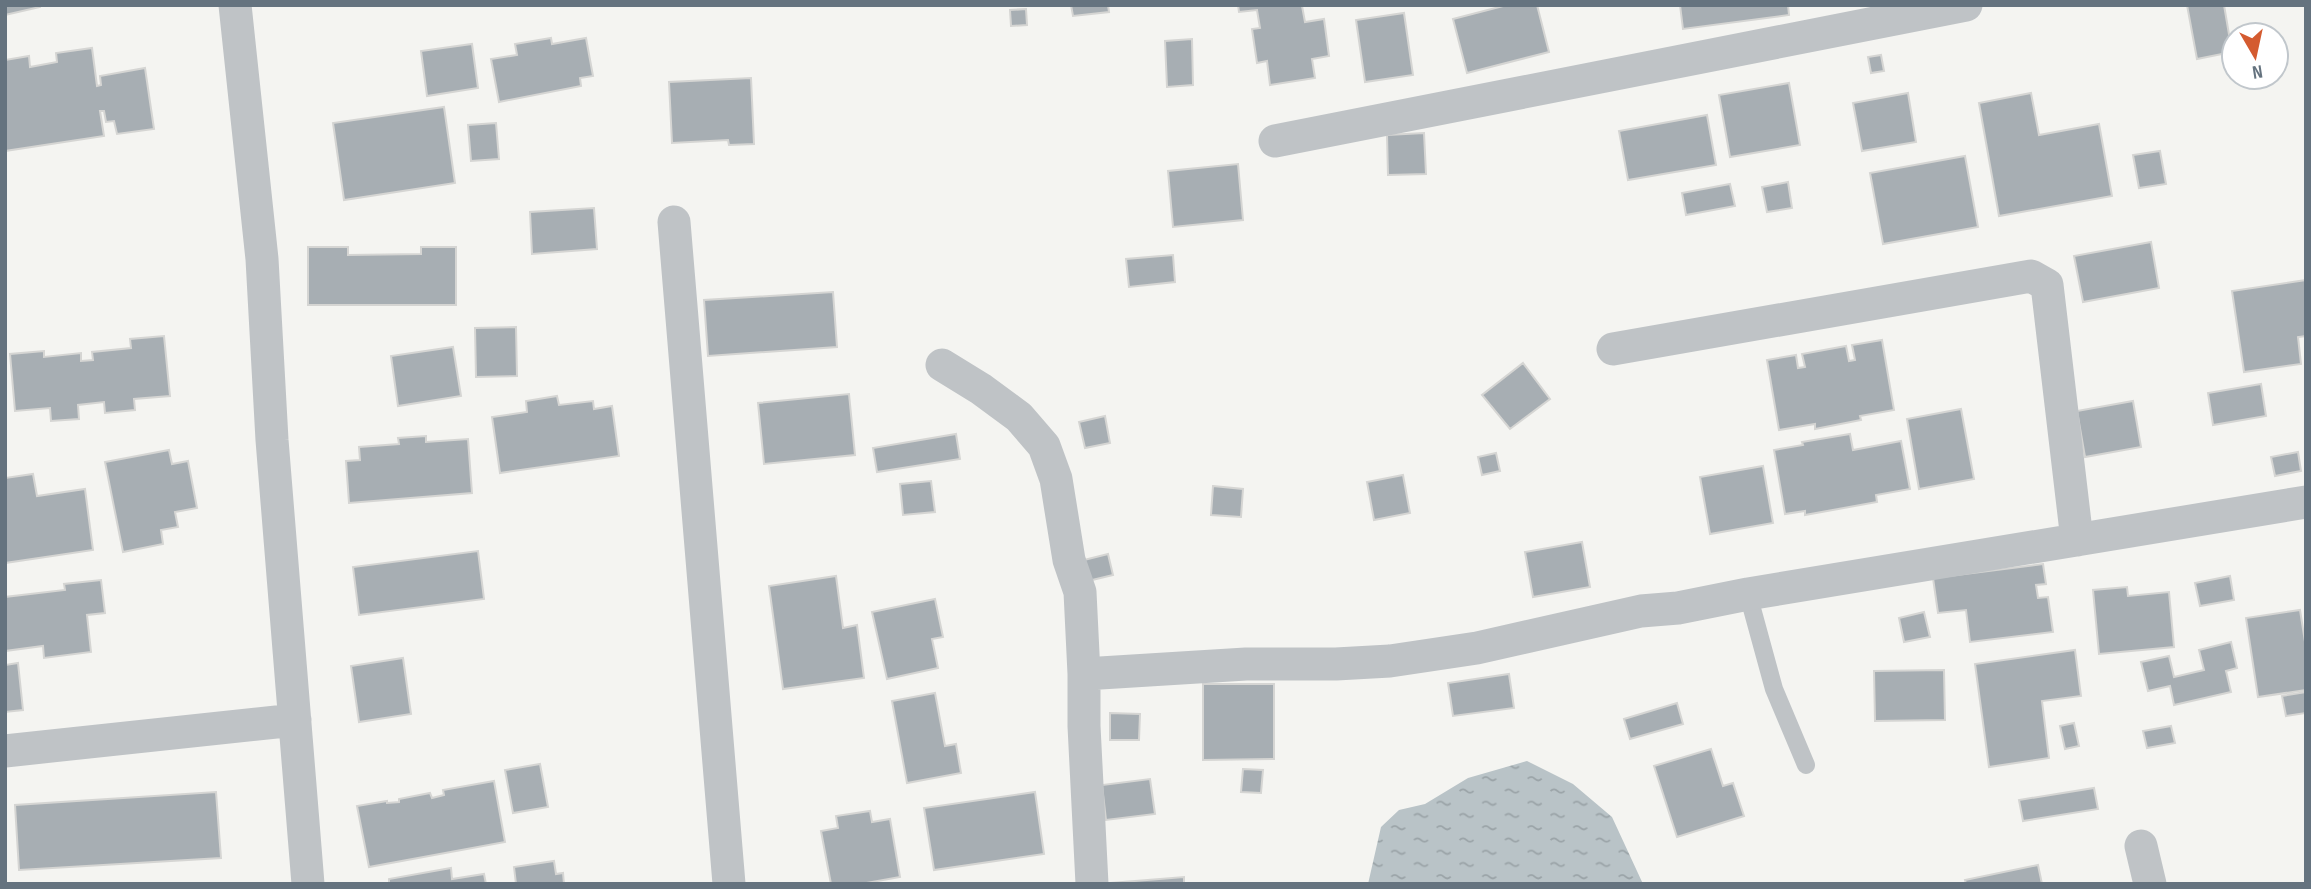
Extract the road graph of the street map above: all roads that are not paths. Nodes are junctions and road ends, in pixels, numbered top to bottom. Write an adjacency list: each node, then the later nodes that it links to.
1 (234, 5): 11 (street)
2 (1966, 5): 3 (street)
3 (1275, 141)
4 (674, 222): 16 (street)
5 (1613, 349): 8 (street)
6 (942, 365): 10 (street)
7 (2306, 502): 8 (street)
8 (2077, 540): 9 (street)
9 (1748, 594): 10 (street); 13 (lane)
10 (1084, 674): 17 (street)
11 (295, 720): 12 (street); 15 (street)
12 (5, 751)
13 (1806, 765)
14 (2141, 846): 18 (street)
15 (307, 884)
16 (729, 884)
17 (1092, 884)
18 (2150, 884)

